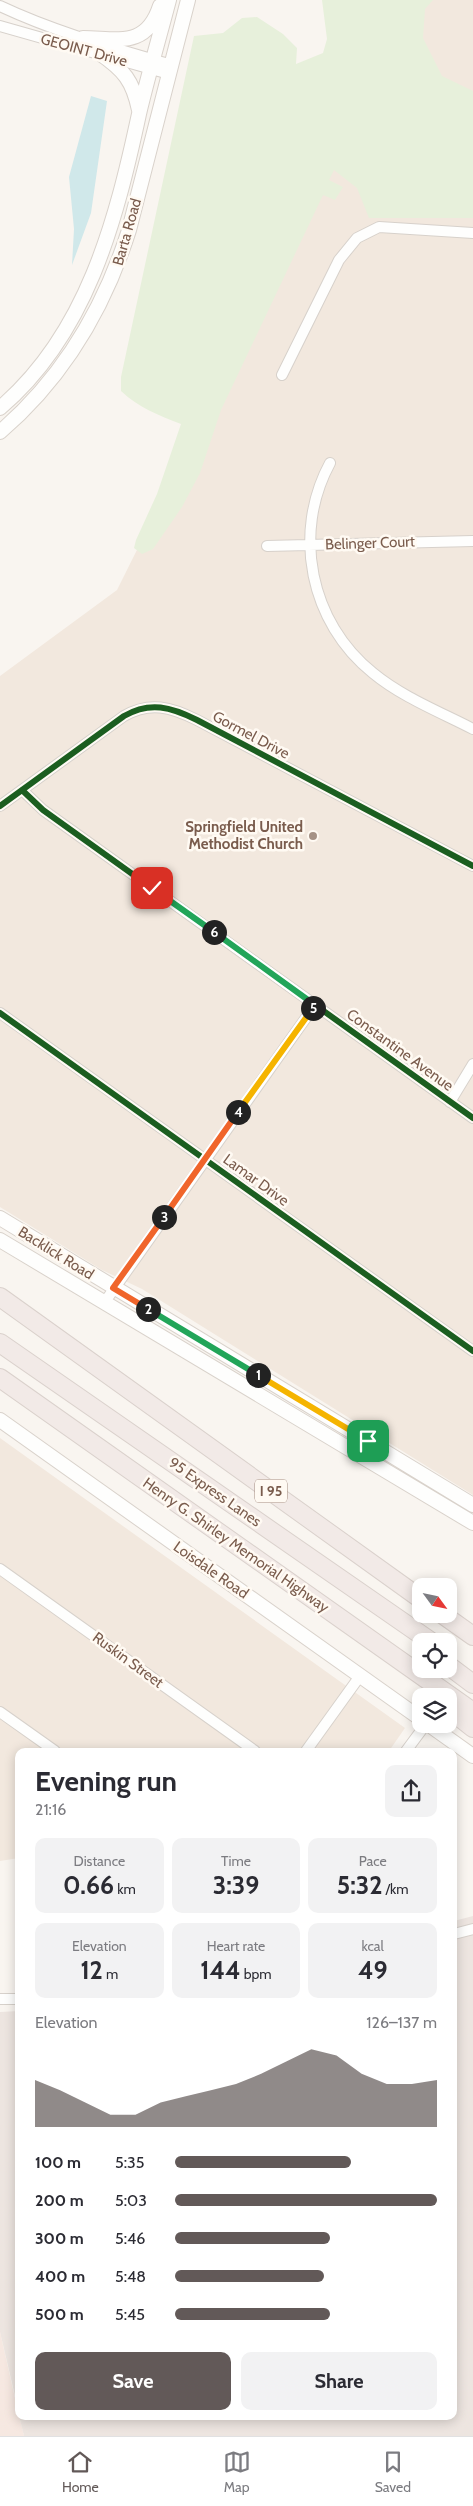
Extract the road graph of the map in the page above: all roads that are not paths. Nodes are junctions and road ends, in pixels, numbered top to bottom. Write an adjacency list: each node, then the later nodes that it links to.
1 (2, 0): 7 (street, GEOINT Drive)
2 (162, 0): 9 (main road)
3 (169, 0): 11 (main road, Barta Road)
4 (188, 0): 12 (main road, Barta Road)
5 (0, 6): 7 (street, GEOINT Drive)
6 (0, 13): 7 (street, GEOINT Drive)
7 (24, 17): 9 (street, GEOINT Drive)
8 (0, 26): 10 (street, GEOINT Drive)
9 (83, 38): 11 (street, GEOINT Drive)
10 (100, 53): 11 (street, GEOINT Drive); 13 (main road)
11 (152, 64): 12 (street, GEOINT Drive); 13 (main road, Barta Road)
12 (170, 69): 17 (main road, Barta Road)
13 (140, 113): 16 (main road, Barta Road)
14 (473, 233): 15 (street)
15 (282, 375)
16 (0, 408)
17 (0, 432)
18 (330, 463): 20 (street)
19 (473, 541): 20 (street, Belinger Court)
20 (310, 544): 21 (street, Belinger Court); 22 (street)
21 (267, 546)
22 (473, 729)
23 (22, 790): 24 (street); 25 (street, Gormel Drive); 26 (street, Constantine Avenue)
24 (0, 806)
25 (473, 866)
26 (315, 1005): 29 (street, Constantine Avenue); 31 (street)
27 (0, 1012): 31 (street, Lamar Drive)
28 (473, 1064): 29 (street)
29 (450, 1102): 30 (street, Constantine Avenue)
30 (473, 1118)
31 (205, 1159): 35 (street); 40 (street, Lamar Drive)
32 (0, 1218): 35 (main road, Backlick Road)
33 (0, 1240): 37 (main road, Backlick Road)
34 (0, 1285): 39 (highway)
35 (113, 1288): 37 (street); 43 (main road, Backlick Road)
36 (0, 1298): 39 (highway, I 95)
37 (104, 1302): 44 (main road, Backlick Road)
38 (0, 1343): 47 (highway, 95 Express Lanes)
39 (74, 1350): 46 (highway, I 95)
40 (473, 1351)
41 (0, 1378): 52 (highway, Henry G. Shirley Memorial Highway)
42 (0, 1420): 56 (main road, Loisdale Road)
43 (473, 1504)
44 (473, 1523)
45 (0, 1569): 67 (street, Ruskin Street)
46 (412, 1593)
47 (374, 1603): 49 (highway, 95 Express Lanes); 51 (highway)
48 (455, 1623): 50 (highway)
49 (418, 1633)
50 (473, 1636)
51 (412, 1637)
52 (388, 1652): 58 (highway); 60 (highway, Henry G. Shirley Memorial Highway)
53 (457, 1660): 54 (highway)
54 (473, 1671)
55 (457, 1672): 57 (highway)
56 (360, 1676): 61 (main road, Loisdale Road); 68 (street)
57 (473, 1684)
58 (426, 1688)
59 (0, 1712): 66 (street)
60 (473, 1712)
61 (412, 1713)
62 (457, 1715): 63 (highway)
63 (473, 1728)
64 (420, 1733): 69 (street)
65 (440, 1733): 70 (main road)
66 (51, 1748)
67 (251, 1748)
68 (308, 1748)
69 (408, 1748)
70 (473, 1756)
71 (473, 1929): 72 (street)
72 (457, 1933)
73 (0, 1999): 74 (street)
74 (15, 1999)

